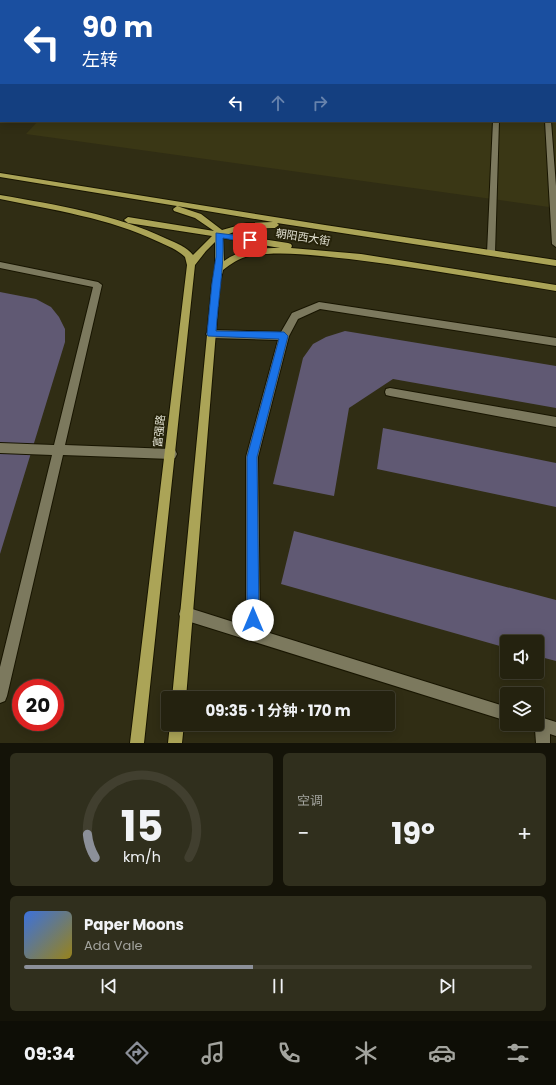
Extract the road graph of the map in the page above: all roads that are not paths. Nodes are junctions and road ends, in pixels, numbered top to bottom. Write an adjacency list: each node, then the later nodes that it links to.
1 (496, 122): 10 (street)
2 (548, 122): 9 (street)
3 (0, 175): 5 (main road, 朝阳西大街)
4 (0, 197): 6 (main road, 朝阳西大街)
5 (153, 200): 7 (main road, 朝阳西大街); 8 (main road)
6 (63, 208): 8 (main road, 朝阳西大街); 14 (main road)
7 (324, 228): 8 (main road); 10 (main road, 朝阳西大街)
8 (220, 236): 11 (main road, 朝阳西大街); 14 (main road); 15 (main road)
9 (556, 244)
10 (490, 253): 12 (main road, 朝阳西大街)
11 (366, 258): 15 (main road); 16 (main road, 朝阳西大街)
12 (556, 263)
13 (0, 264): 23 (street)
14 (191, 265): 24 (main road, 富强路)
15 (219, 269): 17 (main road)
16 (556, 288)
17 (211, 334): 18 (street); 25 (main road)
18 (284, 336): 19 (street); 26 (street)
19 (556, 342)
20 (390, 392): 21 (street)
21 (556, 422)
22 (0, 448): 23 (street)
23 (58, 450): 24 (street); 28 (street)
24 (171, 454): 32 (main road, 富强路)
25 (186, 614): 26 (street); 27 (main road)
26 (253, 634): 29 (street)
27 (180, 691)
28 (0, 696)
29 (500, 712)
30 (545, 726): 34 (street)
31 (176, 731): 33 (main road)
32 (137, 743)
33 (175, 743)
34 (543, 743)

